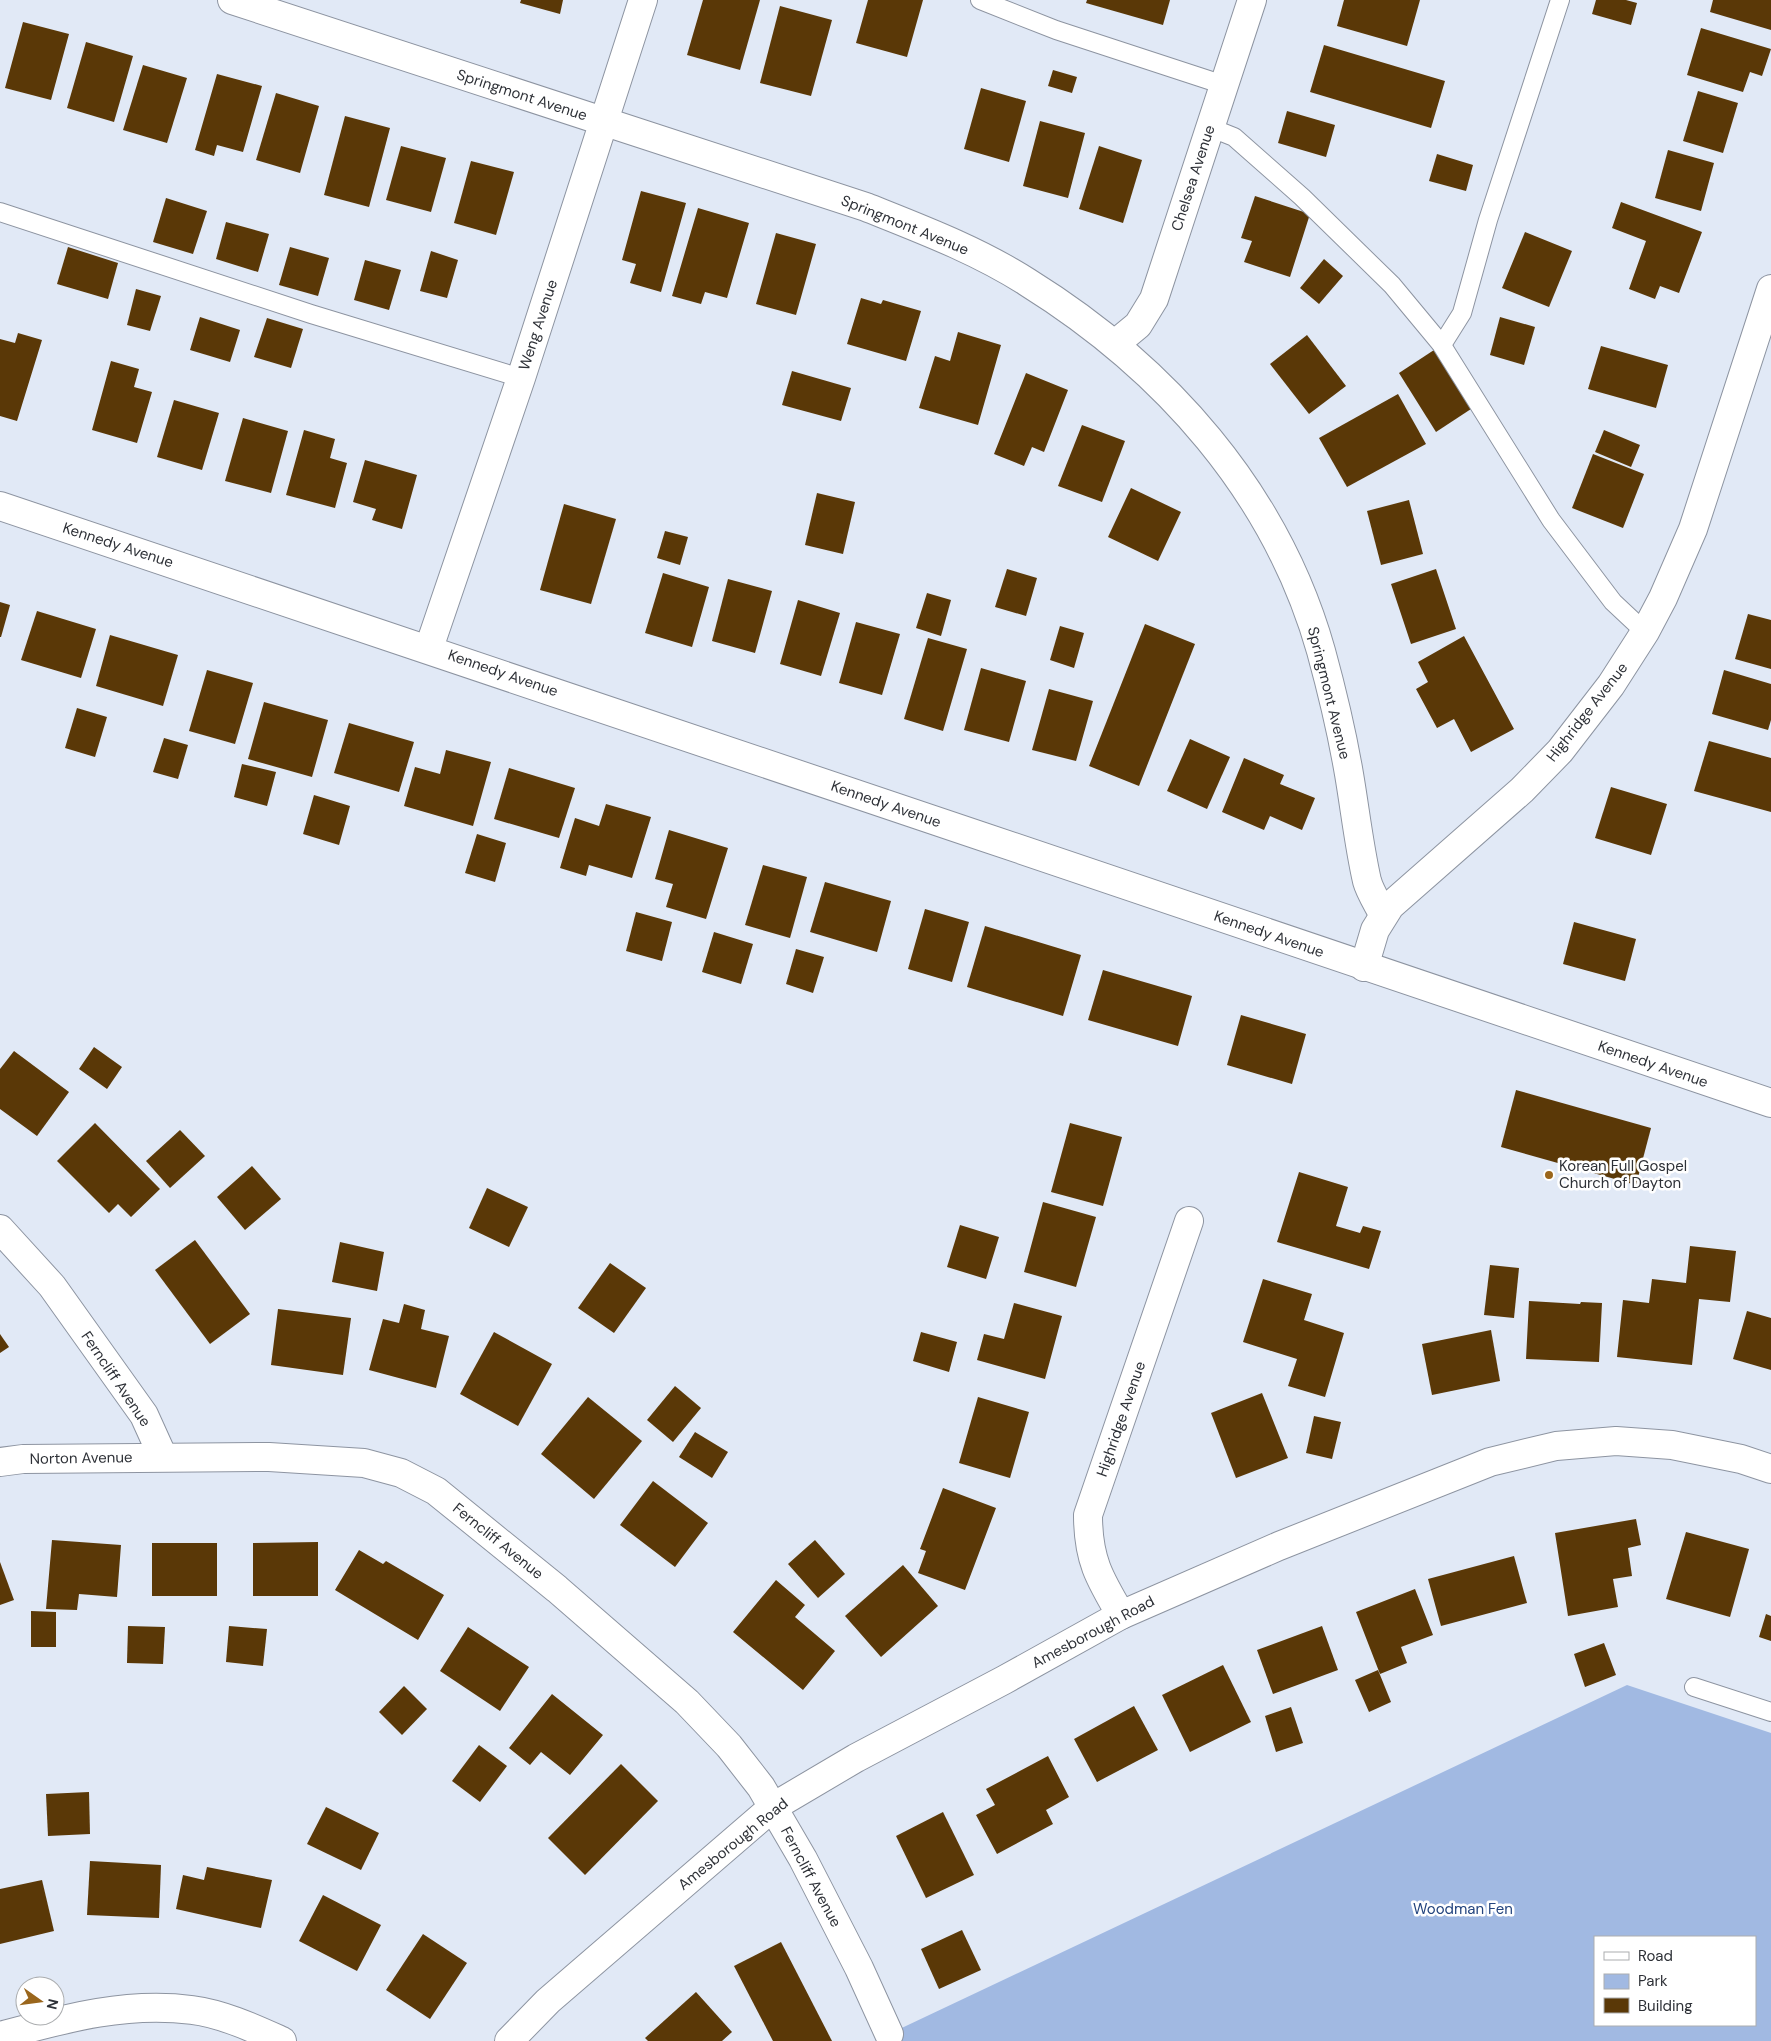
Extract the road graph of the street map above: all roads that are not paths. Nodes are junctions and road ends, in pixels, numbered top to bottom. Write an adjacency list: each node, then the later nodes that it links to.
1 (232, 0): 7 (street, Springmont Avenue)
2 (642, 0): 7 (street, Weng Avenue)
3 (980, 0): 6 (lane)
4 (1252, 0): 6 (street, Chelsea Avenue)
5 (1560, 0): 12 (lane)
6 (1224, 85): 8 (street, Chelsea Avenue)
7 (603, 122): 11 (street, Springmont Avenue); 13 (street, Weng Avenue)
8 (1209, 127): 11 (street, Chelsea Avenue); 12 (lane)
9 (0, 212): 13 (lane)
10 (1771, 289): 15 (street, Highridge Avenue)
11 (1115, 344): 17 (street, Springmont Avenue)
12 (1441, 344): 15 (lane)
13 (521, 378): 16 (street, Weng Avenue)
14 (0, 506): 16 (street, Kennedy Avenue)
15 (1645, 632): 17 (street, Highridge Avenue)
16 (429, 648): 18 (street, Kennedy Avenue)
17 (1383, 914): 18 (street, Highridge Avenue)
18 (1364, 967): 19 (street, Kennedy Avenue)
19 (1771, 1103)
20 (1189, 1221): 25 (street, Highridge Avenue)
21 (0, 1230): 22 (street, Ferncliff Avenue)
22 (163, 1457): 23 (street, Norton Avenue); 28 (street, Ferncliff Avenue)
23 (0, 1462)
24 (1771, 1469): 25 (street, Amesborough Road)
25 (1121, 1615): 28 (street, Amesborough Road)
26 (1694, 1687): 27 (lane)
27 (1771, 1712)
28 (773, 1807): 29 (street, Ferncliff Avenue); 32 (street, Amesborough Road)
29 (889, 2034)
30 (0, 2036): 31 (street)
31 (282, 2041)
32 (509, 2041)

